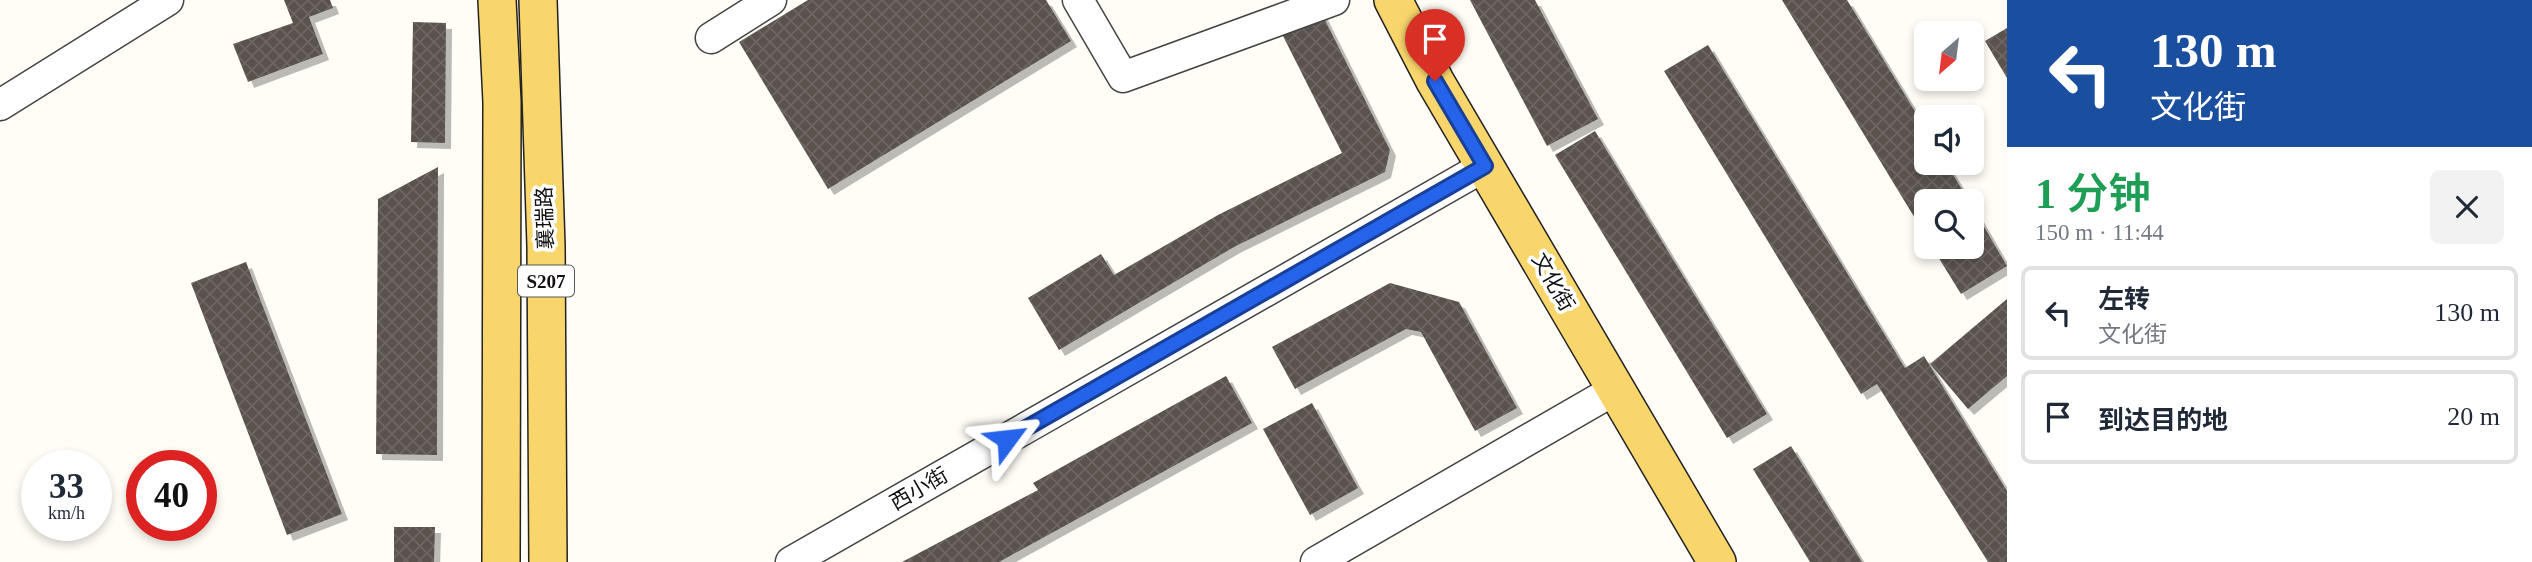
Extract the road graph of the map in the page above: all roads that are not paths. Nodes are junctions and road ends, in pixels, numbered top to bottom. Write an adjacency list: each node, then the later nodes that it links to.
1 (168, 0): 9 (street)
2 (498, 0): 12 (main road, 襄瑞路 / S207)
3 (538, 0): 13 (main road, 襄瑞路 / S207)
4 (771, 0): 8 (street)
5 (1078, 0): 6 (street)
6 (1334, 0)
7 (1393, 0): 10 (main road, 文化街)
8 (711, 38)
9 (0, 106)
10 (1485, 166): 11 (main road, 文化街); 14 (street, 西小街)
11 (1616, 389): 15 (street); 16 (main road, 文化街)
12 (501, 562)
13 (548, 562)
14 (791, 562)
15 (1315, 562)
16 (1717, 562)

